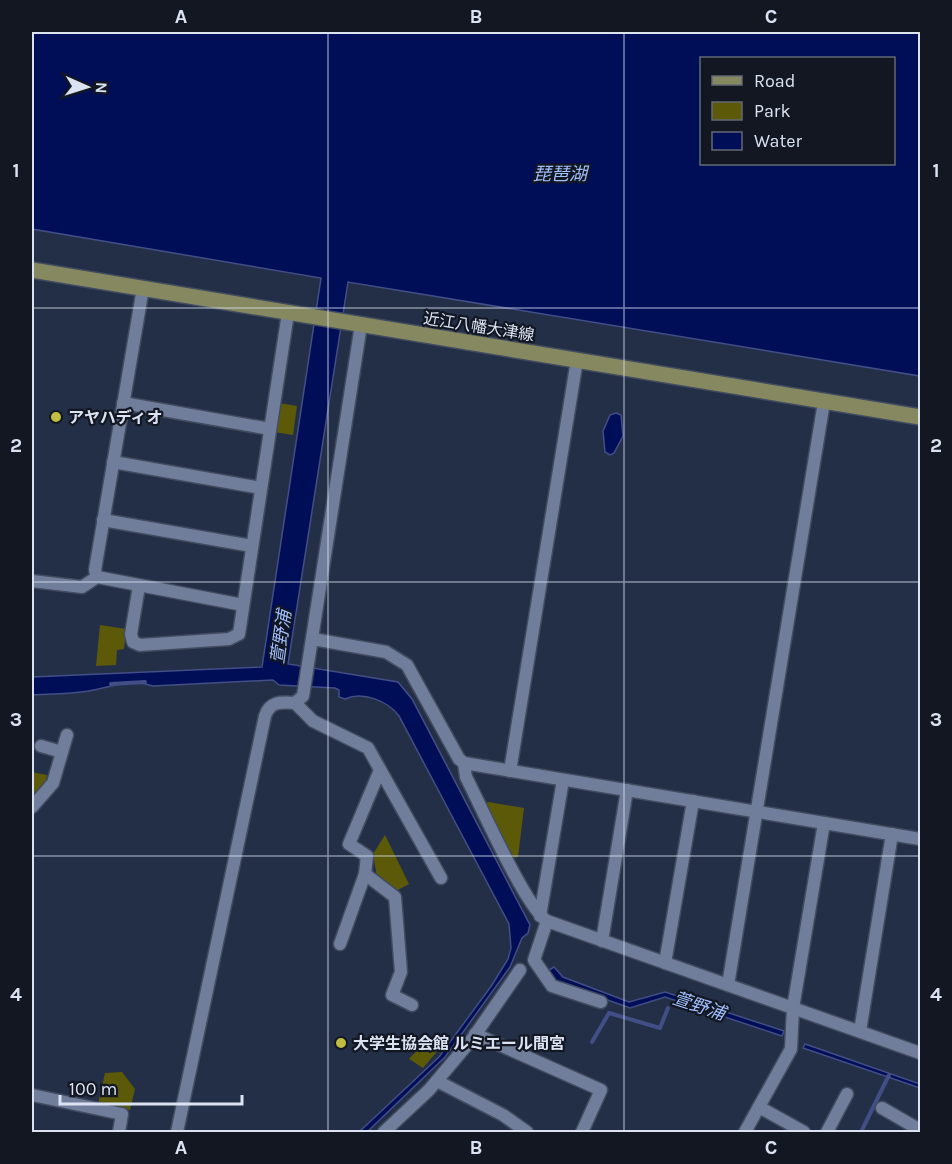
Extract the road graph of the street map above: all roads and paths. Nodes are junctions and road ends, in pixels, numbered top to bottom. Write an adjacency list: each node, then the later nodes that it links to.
1 (32, 270): 2 (main road, 近江八幡大津線)
2 (143, 288): 3 (main road, 近江八幡大津線); 7 (street)
3 (288, 313): 4 (main road, 近江八幡大津線); 9 (street)
4 (356, 324): 5 (main road, 近江八幡大津線); 18 (street)
5 (577, 360): 6 (main road, 近江八幡大津線); 25 (street)
6 (824, 402): 8 (main road, 近江八幡大津線); 30 (street)
7 (123, 403): 9 (street); 10 (street)
8 (921, 417)
9 (270, 429): 11 (street)
10 (113, 462): 11 (street); 12 (street)
11 (261, 488): 13 (street)
12 (103, 520): 13 (street); 14 (street)
13 (252, 546): 17 (street)
14 (97, 577): 15 (street); 16 (street)
15 (32, 581)
16 (139, 586): 17 (street); 17 (street)
17 (243, 604)
18 (313, 639): 19 (street); 23 (street)
19 (295, 703): 24 (street); 55 (street)
20 (67, 735): 22 (street)
21 (41, 746): 22 (street)
22 (62, 752): 29 (street)
23 (464, 763): 25 (street); 36 (street)
24 (380, 770): 34 (street); 35 (street)
25 (510, 771): 26 (street)
26 (563, 780): 27 (street); 36 (street)
27 (627, 790): 28 (street); 37 (street)
28 (693, 801): 30 (street); 39 (street)
29 (32, 807)
30 (757, 812): 31 (street); 41 (street)
31 (824, 823): 32 (street); 44 (street)
32 (892, 834): 33 (street); 45 (street)
33 (921, 839)
34 (365, 874): 38 (street); 43 (street)
35 (441, 878)
36 (544, 919): 37 (street); 42 (street)
37 (602, 941): 39 (street)
38 (340, 944)
39 (665, 963): 41 (street)
40 (520, 970): 46 (street)
41 (728, 985): 44 (street)
42 (601, 1002)
43 (412, 1005)
44 (793, 1008): 45 (street); 51 (street)
45 (860, 1032): 47 (street)
46 (476, 1034): 48 (street); 58 (street)
47 (921, 1053)
48 (436, 1081): 56 (street); 57 (street)
49 (847, 1094): 61 (street)
50 (32, 1095): 54 (street)
51 (759, 1107): 59 (street); 60 (street)
52 (882, 1108): 53 (street)
53 (921, 1131)
54 (119, 1132)
55 (177, 1132)
56 (384, 1132)
57 (527, 1132)
58 (582, 1132)
59 (745, 1132)
60 (804, 1132)
61 (827, 1132)

